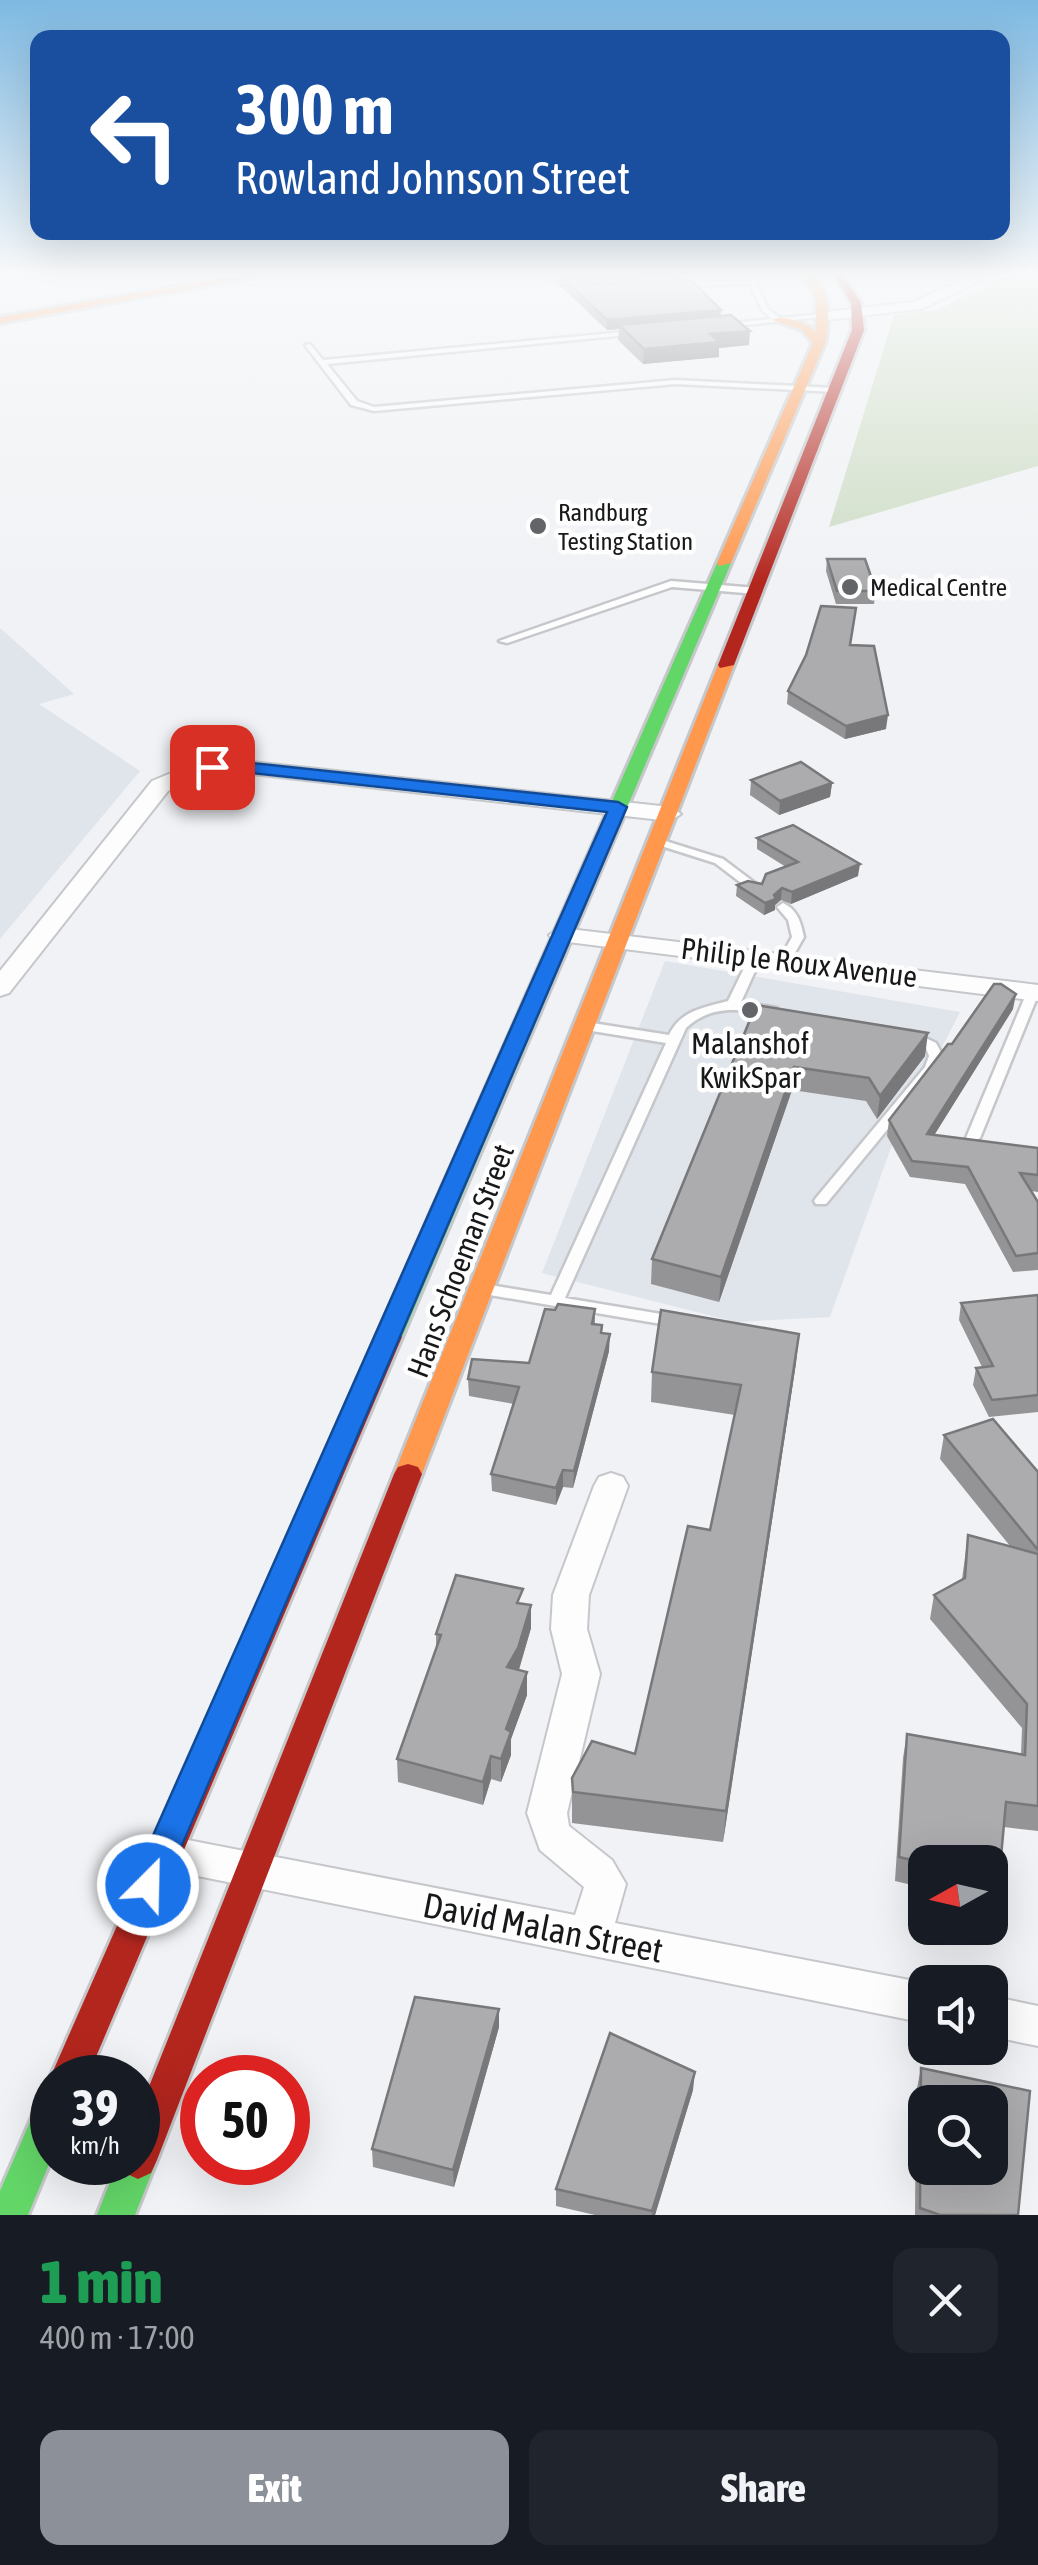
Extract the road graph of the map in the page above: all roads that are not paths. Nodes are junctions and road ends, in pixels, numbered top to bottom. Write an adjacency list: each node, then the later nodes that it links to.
1 (333, 375): 4 (lane)
2 (804, 375): 4 (main road, Hans Schoeman Street)
3 (841, 375): 5 (main road, Hans Schoeman Street)
4 (798, 387): 5 (lane); 6 (main road, Hans Schoeman Street)
5 (836, 390): 7 (main road, Hans Schoeman Street)
6 (716, 587): 7 (lane); 8 (lane); 9 (main road, Hans Schoeman Street)
7 (756, 591): 10 (main road, Hans Schoeman Street)
8 (504, 640)
9 (618, 807): 10 (street); 14 (main road, Hans Schoeman Street); 18 (street)
10 (670, 814): 11 (main road, Hans Schoeman Street)
11 (659, 842): 12 (lane); 15 (main road, Hans Schoeman Street)
12 (757, 889)
13 (783, 907): 17 (lane)
14 (561, 935): 15 (street, Philip le Roux Avenue); 31 (main road, Hans Schoeman Street)
15 (618, 942): 16 (street, Philip le Roux Avenue); 22 (main road, Hans Schoeman Street)
16 (755, 958): 17 (street, Philip le Roux Avenue); 20 (lane)
17 (784, 962): 19 (street, Philip le Roux Avenue)
18 (0, 988)
19 (1035, 993): 25 (lane)
20 (733, 1004): 21 (lane); 24 (lane)
21 (788, 1014)
22 (585, 1026): 24 (lane); 27 (main road, Hans Schoeman Street)
23 (900, 1033): 26 (lane)
24 (674, 1040): 28 (lane)
25 (973, 1138)
26 (821, 1201)
27 (482, 1289): 28 (lane); 32 (main road, Hans Schoeman Street)
28 (556, 1302): 29 (lane)
29 (705, 1326)
30 (611, 1486): 33 (street)
31 (162, 1853): 32 (street, David Malan Street); 37 (main road, Hans Schoeman Street)
32 (254, 1871): 33 (street, David Malan Street); 38 (main road, Hans Schoeman Street)
33 (590, 1938): 34 (street, David Malan Street)
34 (908, 2001)
35 (1008, 2020): 36 (street)
36 (1038, 2026)
37 (78, 2055)
38 (160, 2104)
39 (30, 2166): 41 (main road)
40 (128, 2185): 42 (main road, Hans Schoeman Street)
41 (9, 2215)
42 (116, 2215)

